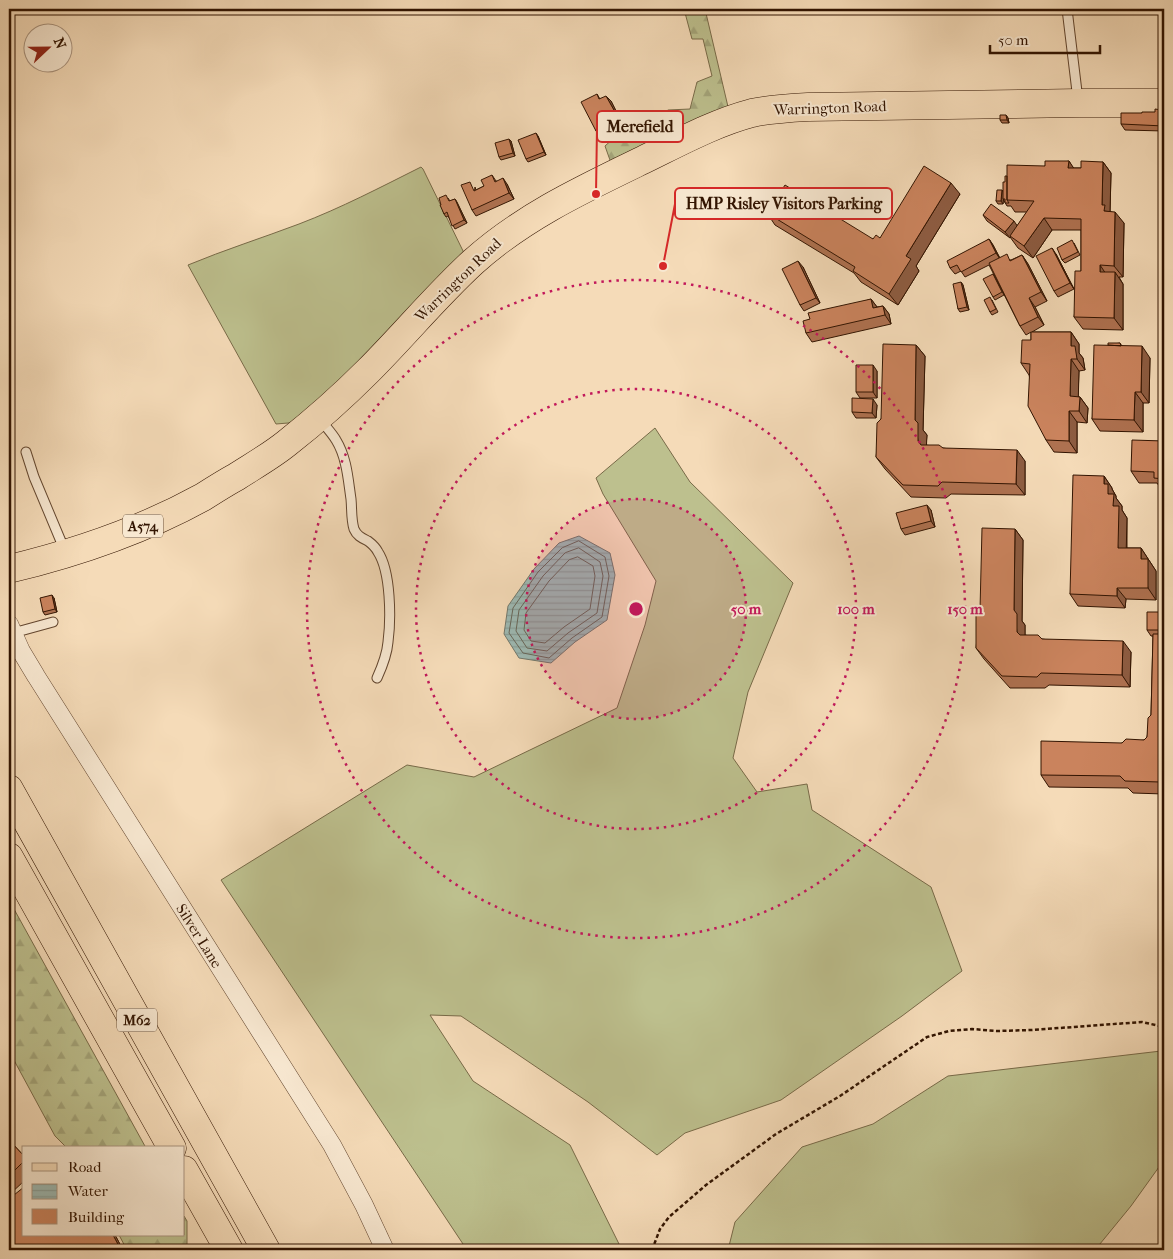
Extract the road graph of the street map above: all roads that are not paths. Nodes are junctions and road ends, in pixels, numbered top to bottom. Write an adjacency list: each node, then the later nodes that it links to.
1 (1067, 9): 2 (lane)
2 (1079, 103): 3 (main road, Warrington Road / A574); 4 (main road, Warrington Road / A574)
3 (1164, 104)
4 (318, 417): 6 (main road, Warrington Road / A574); 10 (lane)
5 (26, 452): 6 (lane)
6 (66, 554): 7 (main road, Warrington Road / A574)
7 (9, 569)
8 (53, 622): 9 (lane)
9 (11, 629): 17 (street, Silver Lane)
10 (377, 678)
11 (9, 790): 16 (main road, M62)
12 (9, 856): 13 (main road, M62)
13 (171, 1146)
14 (185, 1172): 15 (main road)
15 (229, 1250)
16 (266, 1250)
17 (385, 1250)

